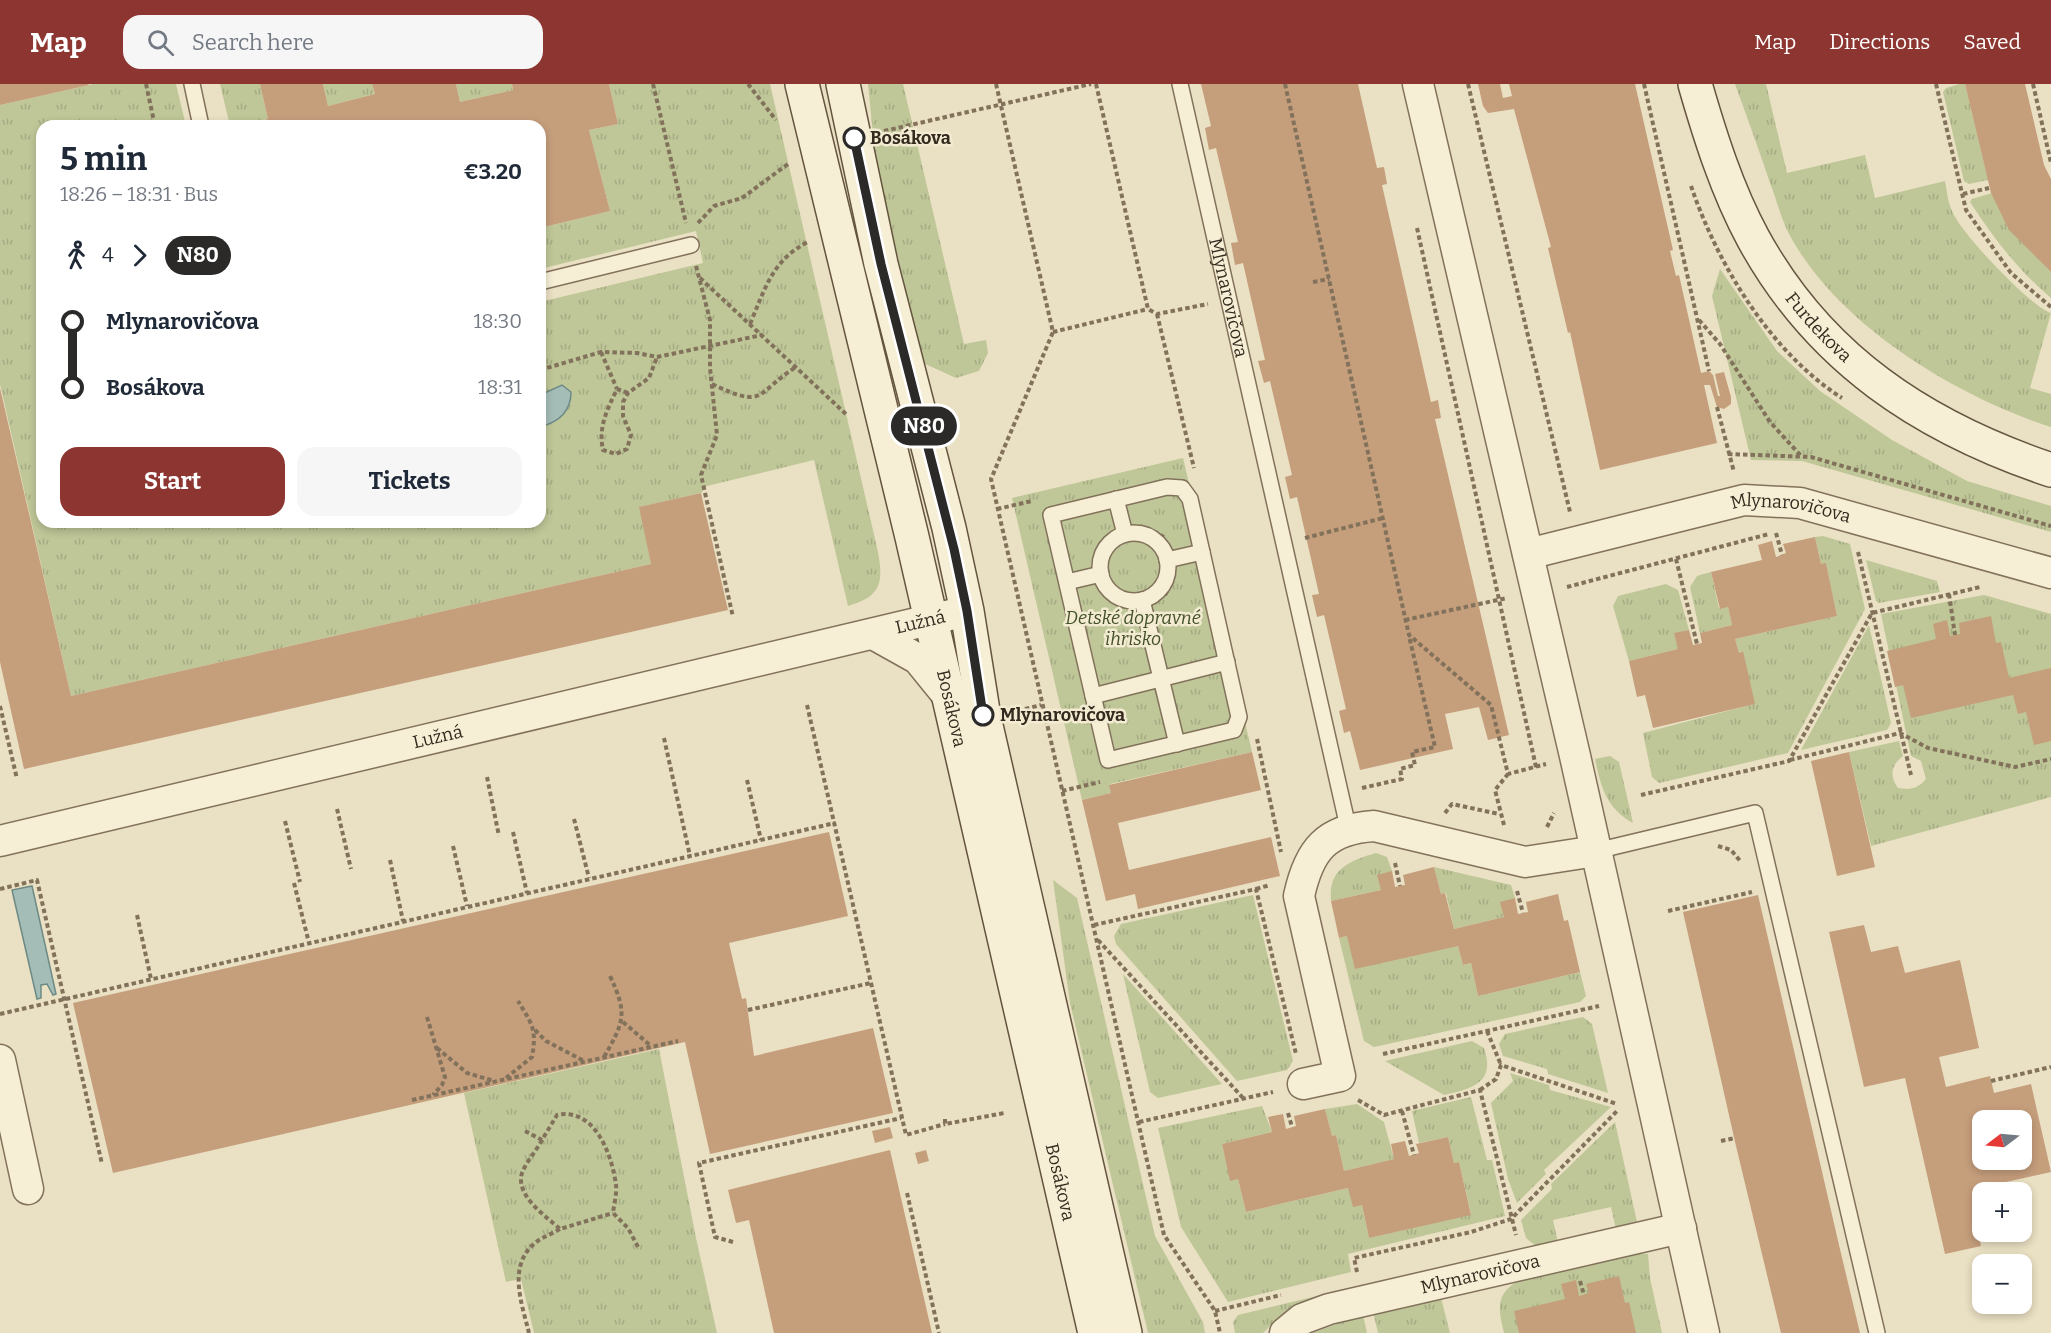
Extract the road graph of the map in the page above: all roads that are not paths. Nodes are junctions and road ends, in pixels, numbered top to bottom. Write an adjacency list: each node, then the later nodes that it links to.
1 (192, 84): 7 (lane)
2 (802, 84): 21 (street, Bosákova)
3 (843, 84): 20 (street, Bosákova)
4 (1180, 84): 28 (lane, Mlynarovičova)
5 (1418, 84): 14 (street)
6 (1695, 84): 10 (street, Furdekova)
7 (200, 120)
8 (689, 238): 9 (lane)
9 (546, 280)
10 (2051, 470)
11 (1122, 498): 12 (lane); 13 (lane); 18 (lane)
12 (1125, 534): 15 (lane); 17 (lane)
13 (1201, 548): 15 (lane); 23 (lane)
14 (1528, 554): 16 (street, Mlynarovičova); 30 (street)
15 (1167, 560): 19 (lane)
16 (2051, 573)
17 (1101, 574): 18 (lane); 19 (lane)
18 (1071, 581): 26 (lane)
19 (1142, 600): 24 (lane)
20 (967, 611): 21 (street, Lužná); 36 (street, Bosákova)
21 (930, 621): 22 (street, Lužná); 25 (street, Bosákova)
22 (874, 635): 25 (street, Lužná); 29 (street, Lužná)
23 (1227, 662): 24 (lane); 27 (lane)
24 (1161, 679): 26 (lane); 27 (lane)
25 (948, 696): 35 (street, Bosákova)
26 (1093, 696): 27 (lane)
27 (1177, 744)
28 (1348, 827): 30 (street); 32 (street)
29 (0, 841)
30 (1596, 851): 34 (street); 39 (lane)
31 (0, 1060): 33 (street)
32 (1295, 1095)
33 (28, 1189)
34 (1681, 1227): 37 (street, Mlynarovičova); 38 (street)
35 (1095, 1333)
36 (1125, 1333)
37 (1285, 1333)
38 (1704, 1333)
39 (1877, 1333)

